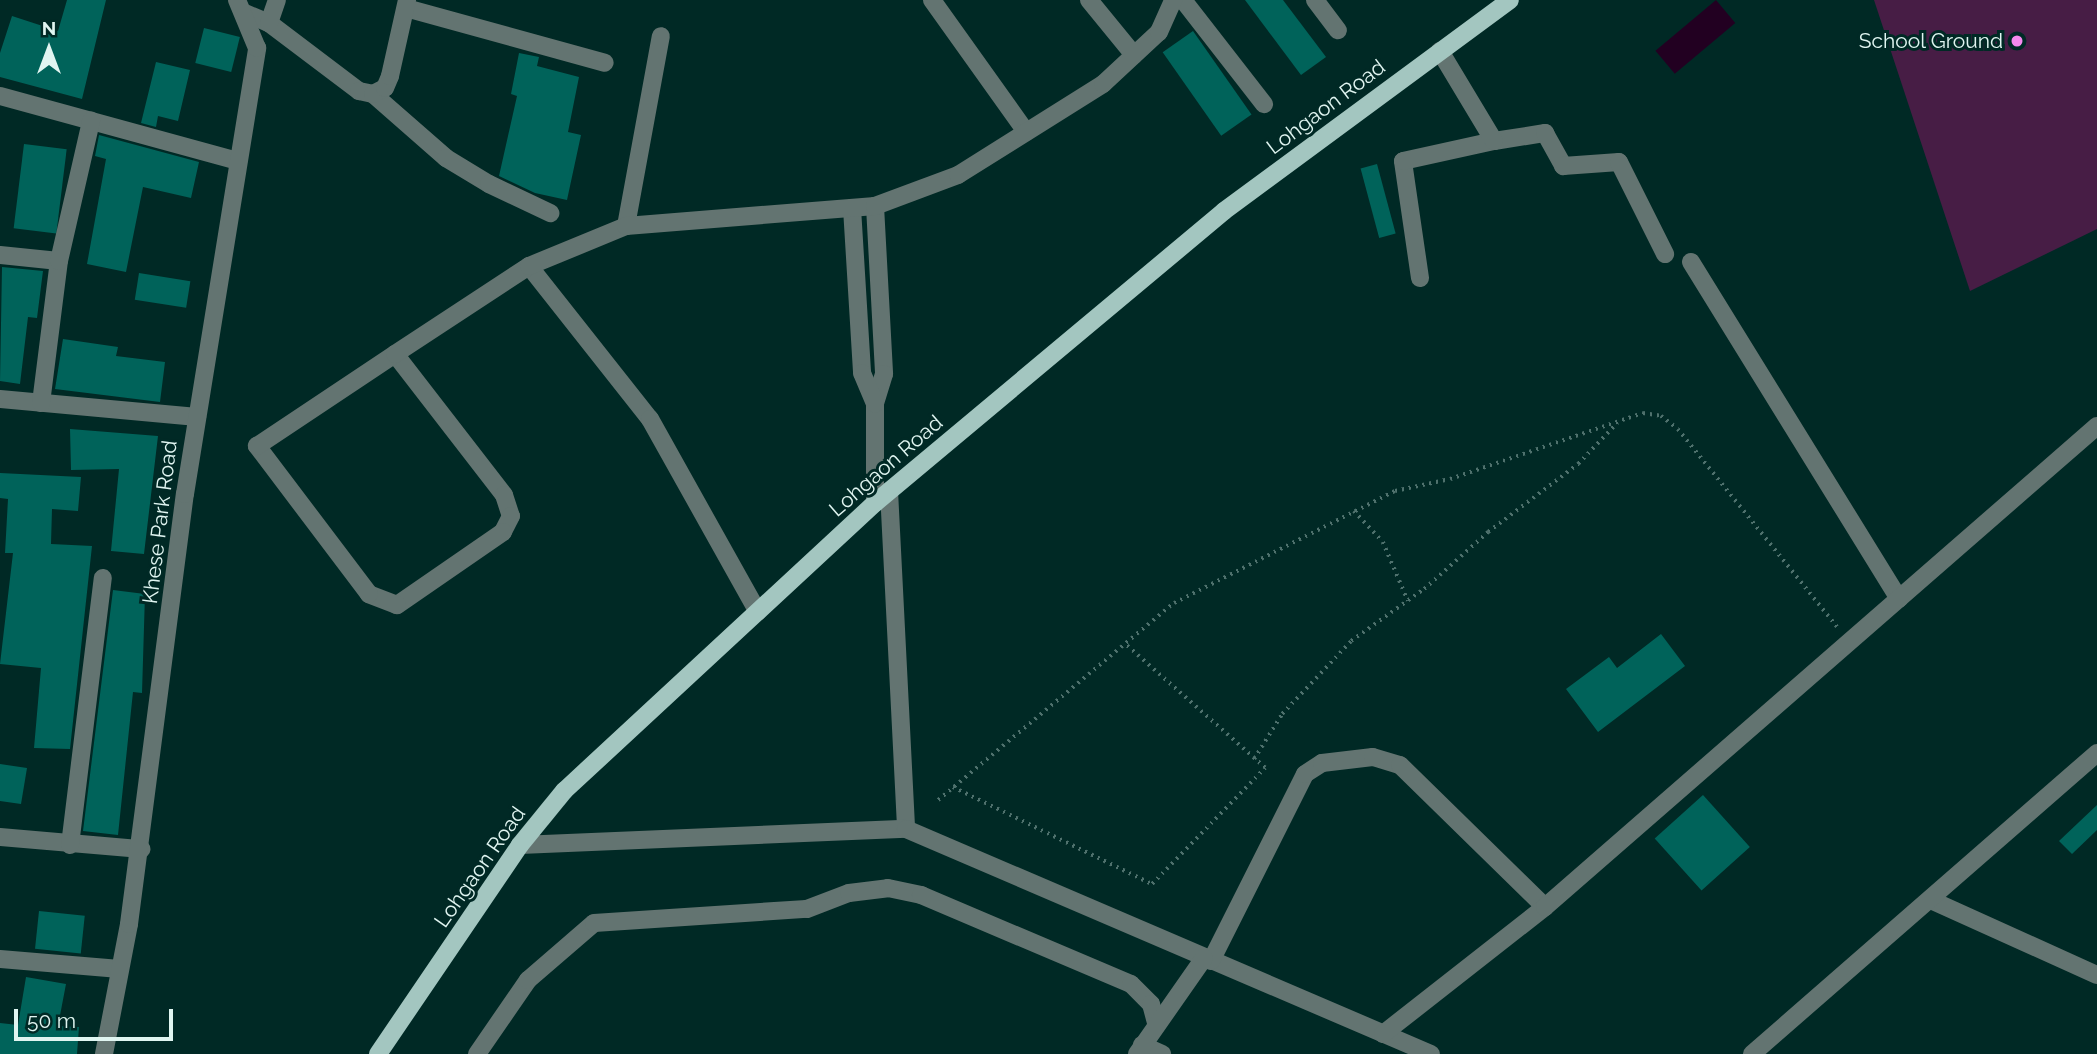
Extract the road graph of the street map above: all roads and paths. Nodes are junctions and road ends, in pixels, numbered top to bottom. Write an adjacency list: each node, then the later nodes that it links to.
1 (277, 0): 10 (street)
2 (932, 0): 20 (street)
3 (1089, 0): 14 (street)
4 (1172, 0): 14 (street)
5 (1183, 0): 18 (street)
6 (1315, 0): 11 (street)
7 (1510, 0): 13 (main road, Lohgaon Road)
8 (407, 4): 15 (street); 16 (street)
9 (241, 6): 10 (street); 22 (street, Khese Park Road)
10 (270, 23): 16 (street)
11 (1338, 30)
12 (661, 36): 26 (street)
13 (1440, 51): 21 (street); 40 (main road, Lohgaon Road)
14 (1134, 55): 20 (street)
15 (605, 63)
16 (373, 94): 25 (street)
17 (0, 96): 19 (street)
18 (1264, 104)
19 (91, 121): 22 (street); 29 (street)
20 (1026, 132): 23 (street)
21 (1494, 141): 27 (street); 32 (street)
22 (238, 161): 37 (street, Khese Park Road)
23 (875, 206): 24 (street); 36 (street)
24 (852, 208): 26 (street); 36 (street)
25 (550, 213)
26 (626, 226): 31 (street)
27 (1665, 254)
28 (0, 255): 29 (street)
29 (59, 261): 35 (street)
30 (1691, 262): 44 (street)
31 (528, 266): 33 (street); 46 (street)
32 (1420, 278)
33 (395, 354): 33 (street)
34 (0, 399): 35 (street)
35 (41, 403): 37 (street)
36 (875, 404): 41 (street)
37 (197, 416): 57 (street, Khese Park Road)
38 (1618, 421): 42 (path); 45 (path); 47 (path)
39 (2097, 426): 44 (street)
40 (890, 491): 41 (main road, Lohgaon Road); 53 (street)
41 (875, 503): 46 (main road, Lohgaon Road)
42 (1354, 511): 45 (path); 48 (path)
43 (103, 578): 55 (street)
44 (1899, 599): 47 (street)
45 (1408, 601): 50 (path)
46 (758, 612): 56 (main road, Lohgaon Road)
47 (1849, 642): 59 (street)
48 (1125, 644): 50 (path); 51 (path)
49 (2097, 753): 58 (street)
50 (1254, 759): 51 (path)
51 (953, 787): 52 (path)
52 (938, 800)
53 (906, 829): 56 (street); 61 (street)
54 (0, 837): 55 (street)
55 (70, 845): 57 (street)
56 (520, 845): 68 (main road, Lohgaon Road)
57 (141, 849): 62 (street, Khese Park Road)
58 (1933, 901): 63 (street); 72 (street)
59 (1545, 906): 61 (street); 65 (street)
60 (0, 959): 62 (street)
61 (1207, 960): 64 (street); 65 (street)
62 (120, 969): 67 (street, Khese Park Road)
63 (2097, 975)
64 (1156, 1023): 66 (street); 69 (street)
65 (1383, 1034): 71 (street)
66 (1139, 1050): 70 (street)
67 (104, 1054)
68 (378, 1054)
69 (477, 1054)
70 (1162, 1054)
71 (1431, 1054)
72 (1752, 1054)

